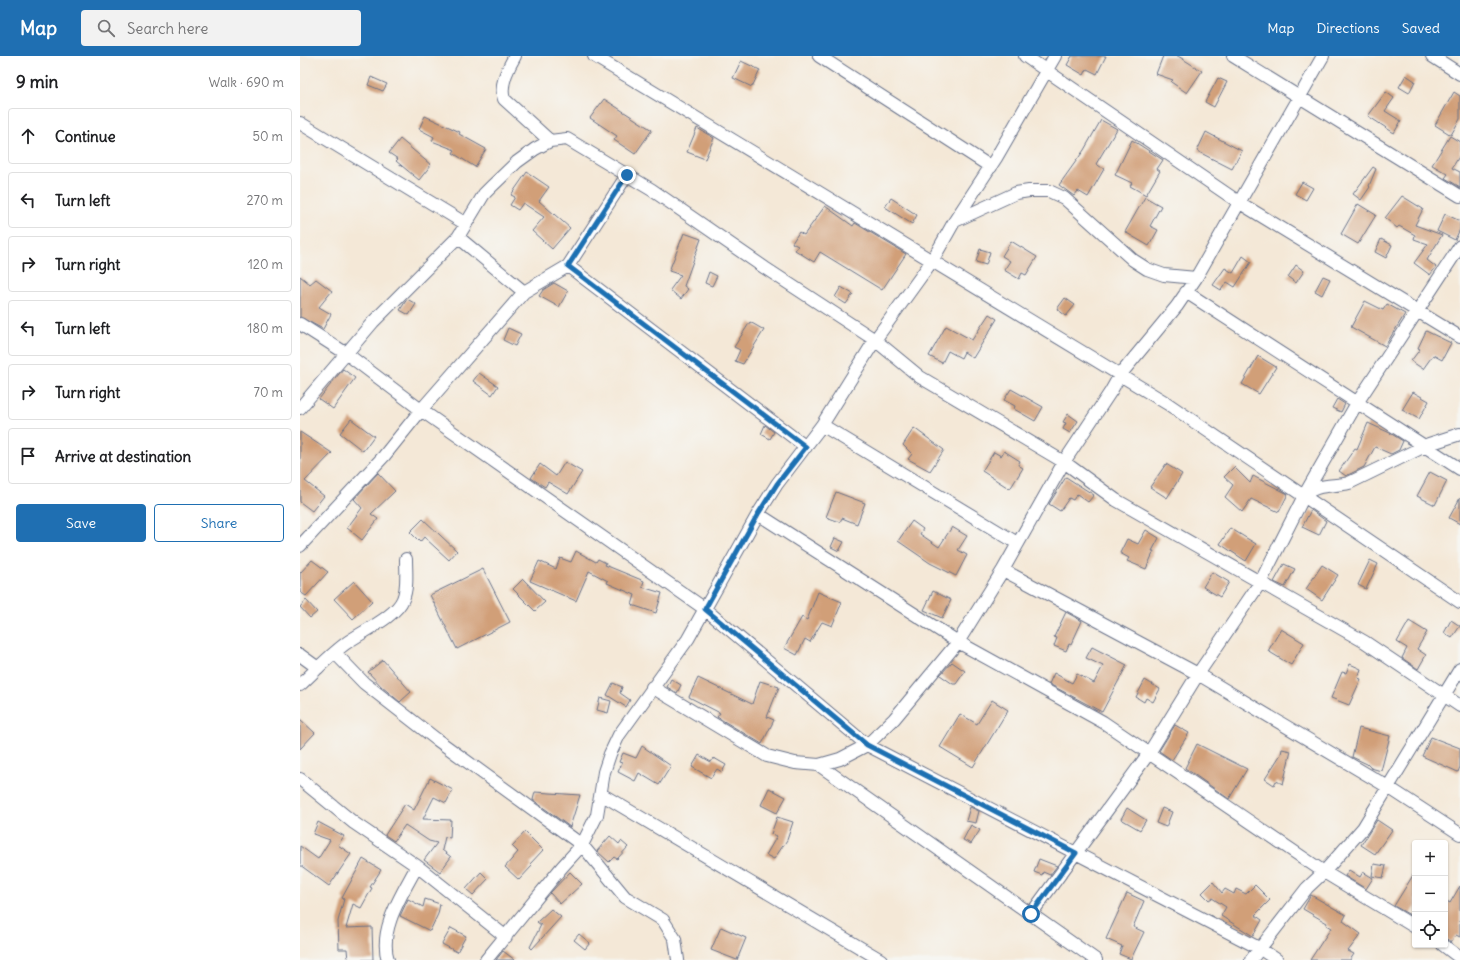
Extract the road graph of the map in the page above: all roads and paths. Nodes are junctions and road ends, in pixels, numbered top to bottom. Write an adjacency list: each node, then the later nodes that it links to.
1 (515, 56): 13 (street)
2 (594, 56): 22 (street)
3 (819, 56): 14 (street)
4 (1026, 56): 9 (street)
5 (1055, 56): 9 (street)
6 (1232, 56): 11 (street)
7 (1323, 56): 11 (street)
8 (1432, 56): 10 (street)
9 (1047, 70): 14 (street); 17 (street)
10 (1460, 74)
11 (1299, 97): 16 (street); 17 (street)
12 (300, 123): 19 (street)
13 (550, 141): 15 (street); 19 (street)
14 (991, 167): 18 (street)
15 (627, 175): 23 (street); 30 (street)
16 (1460, 196)
17 (1240, 203): 24 (street); 27 (street)
18 (954, 222): 22 (street); 24 (street)
19 (466, 224): 20 (street)
20 (458, 237): 25 (street); 31 (street)
21 (1460, 246): 27 (street)
22 (932, 261): 30 (street); 32 (street)
23 (568, 266): 25 (street); 39 (street)
24 (1196, 278): 26 (street)
25 (524, 292): 35 (street)
26 (1186, 292): 32 (street); 33 (street)
27 (1417, 311): 29 (street); 33 (street)
28 (300, 324): 31 (street)
29 (1460, 337)
30 (875, 340): 36 (street); 40 (street)
31 (347, 354): 34 (street); 35 (street)
32 (1120, 375): 40 (street); 42 (street)
33 (1357, 403): 38 (street); 42 (street)
34 (300, 408)
35 (421, 410): 45 (street); 50 (street)
36 (822, 426): 39 (street); 44 (street)
37 (1460, 434): 38 (street)
38 (1425, 446): 41 (street); 42 (street)
39 (806, 447): 43 (street)
40 (1064, 462): 44 (street); 48 (street)
41 (1460, 469)
42 (1304, 496): 48 (street); 49 (street)
43 (758, 514): 50 (street); 51 (street)
44 (1017, 543): 47 (street)
45 (300, 545)
46 (406, 559): 52 (street)
47 (1003, 570): 51 (street); 56 (street)
48 (1260, 583): 56 (street); 59 (street)
49 (1460, 602)
50 (705, 609): 58 (street); 61 (street)
51 (958, 642): 61 (street); 62 (street)
52 (334, 653): 54 (street); 68 (street)
53 (300, 655): 54 (street)
54 (318, 668): 57 (street)
55 (1460, 669): 59 (street)
56 (1198, 674): 62 (street); 65 (street)
57 (300, 685)
58 (652, 687): 63 (street); 66 (street)
59 (1444, 695): 60 (street); 65 (street)
60 (1460, 706)
61 (867, 745): 63 (street); 69 (street)
62 (1149, 753): 69 (street); 71 (street)
63 (819, 764): 72 (street)
64 (300, 779): 70 (street)
65 (1388, 787): 67 (street); 71 (street)
66 (601, 794): 68 (street); 81 (street)
67 (1460, 834)
68 (582, 845): 74 (street); 80 (street)
69 (1076, 853): 72 (street); 75 (street)
70 (417, 866): 74 (street); 78 (street)
71 (1324, 872): 73 (street); 75 (street)
72 (1031, 914): 82 (street)
73 (1412, 925)
74 (506, 937): 79 (street)
75 (1259, 948): 83 (street); 84 (street)
76 (1448, 948): 77 (street)
77 (1460, 958)
78 (388, 960)
79 (486, 960)
80 (678, 960)
81 (881, 960)
82 (1096, 960)
83 (1251, 960)
84 (1277, 960)

